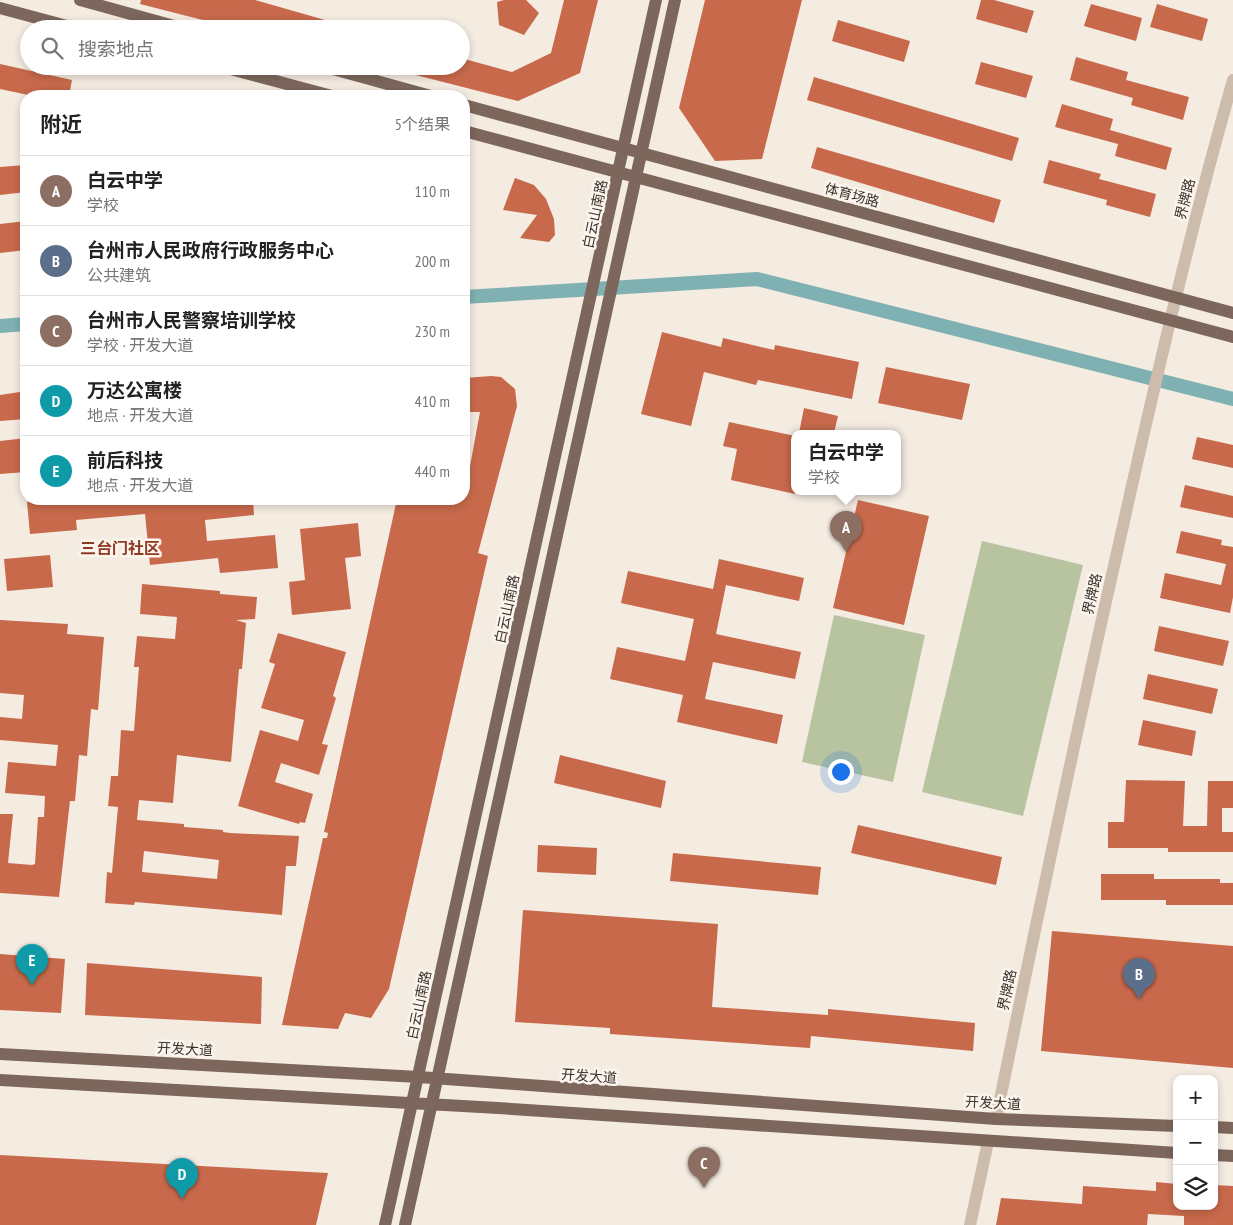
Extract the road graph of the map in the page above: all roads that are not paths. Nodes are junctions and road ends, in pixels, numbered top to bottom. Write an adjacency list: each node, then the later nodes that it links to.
1 (80, 0): 6 (main road)
2 (656, 0): 14 (main road, 白云山南路)
3 (675, 0): 15 (main road)
4 (0, 8): 5 (main road)
5 (45, 20)
6 (152, 20)
7 (253, 75): 10 (main road)
8 (355, 75): 11 (main road)
9 (1233, 80): 18 (street, 界牌路)
10 (309, 90)
11 (409, 90)
12 (470, 107): 14 (main road, 体育场路)
13 (470, 133): 16 (main road)
14 (624, 149): 15 (main road, 体育场路); 16 (main road, 白云山南路)
15 (641, 153): 17 (main road); 18 (main road, 体育场路)
16 (619, 172): 17 (main road); 23 (main road, 白云山南路)
17 (636, 177): 20 (main road); 24 (main road)
18 (1176, 298): 19 (main road, 体育场路); 20 (street, 界牌路)
19 (1233, 313)
20 (1170, 320): 21 (main road); 28 (street, 界牌路)
21 (1233, 337)
22 (0, 1054): 23 (main road, 开发大道)
23 (419, 1077): 24 (main road, 开发大道); 26 (main road, 白云山南路)
24 (435, 1079): 27 (main road); 28 (main road, 开发大道)
25 (0, 1080): 26 (main road)
26 (413, 1104): 27 (main road); 36 (main road, 白云山南路)
27 (430, 1105): 32 (main road); 37 (main road)
28 (996, 1119): 29 (main road, 开发大道)
29 (1173, 1126)
30 (1218, 1127): 31 (main road)
31 (1233, 1128)
32 (988, 1142): 33 (main road); 38 (street)
33 (1173, 1153)
34 (1218, 1155): 35 (main road)
35 (1233, 1156)
36 (385, 1225)
37 (405, 1225)
38 (970, 1225)

